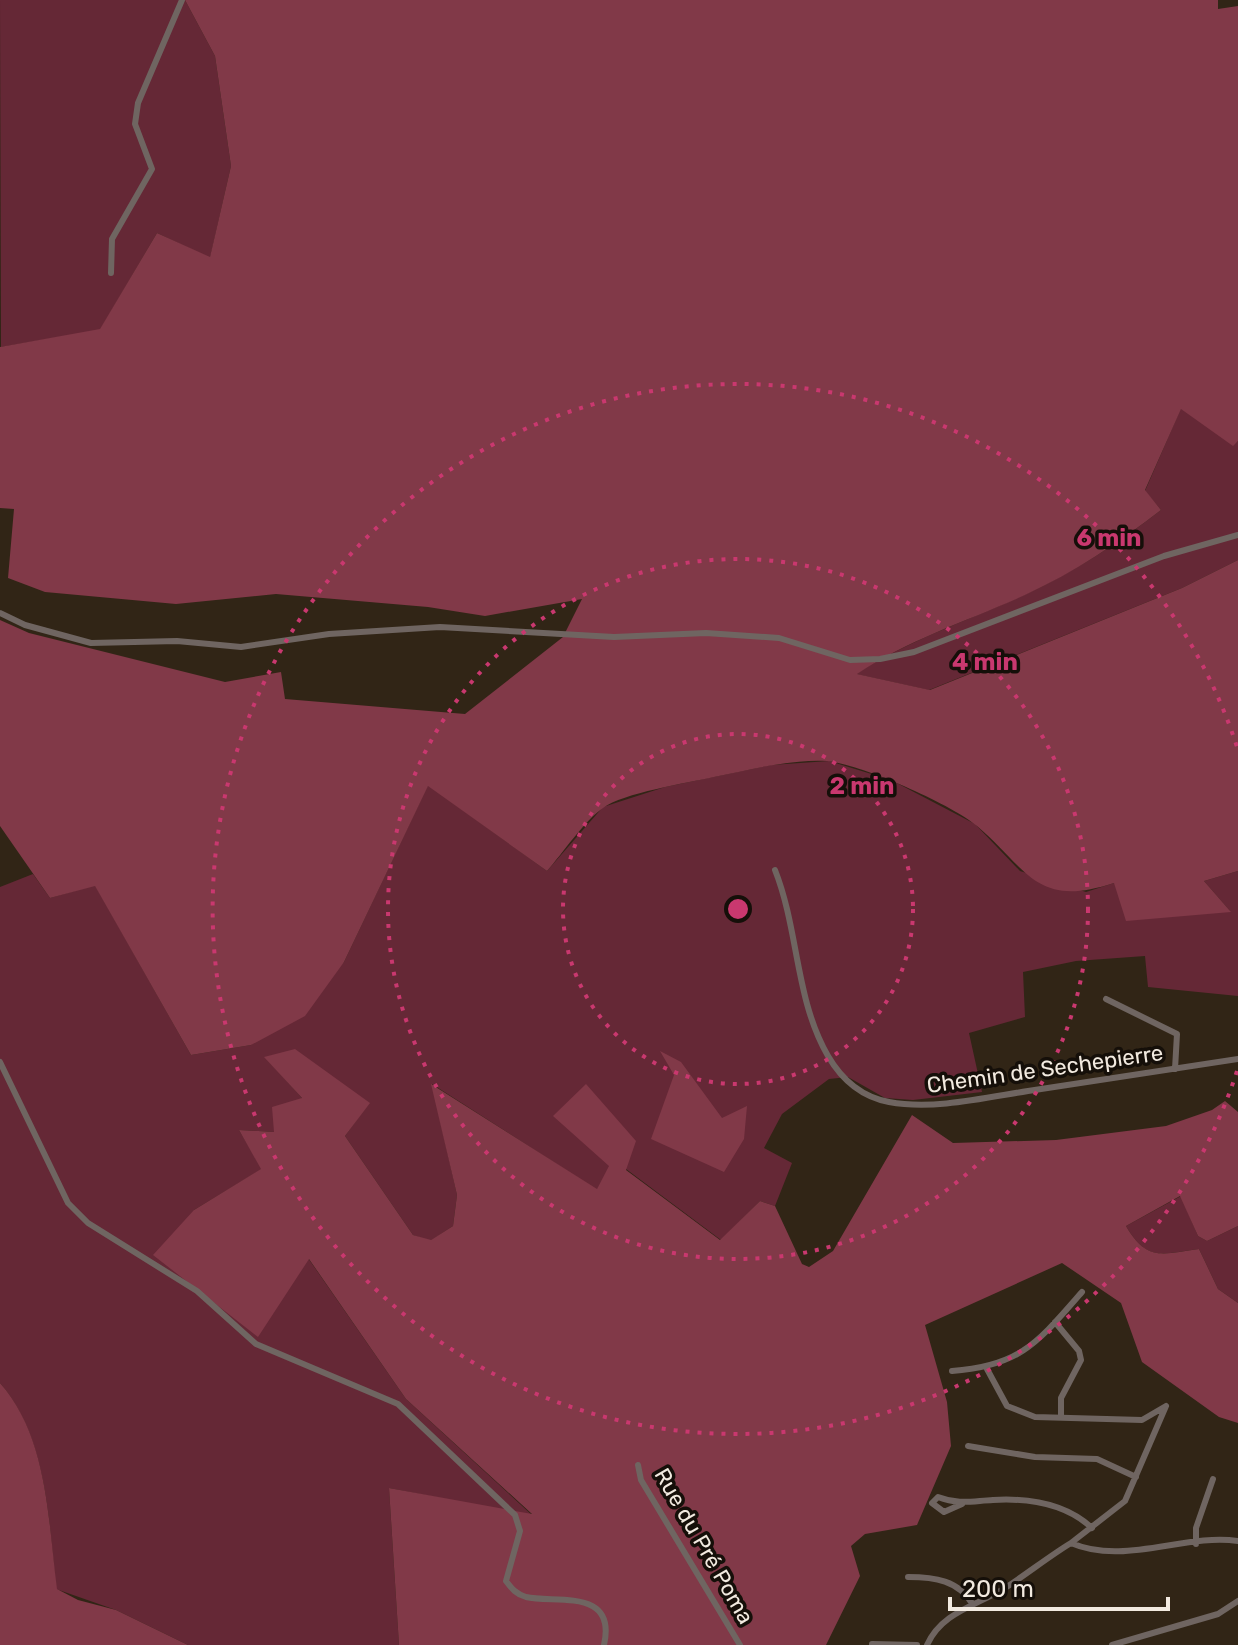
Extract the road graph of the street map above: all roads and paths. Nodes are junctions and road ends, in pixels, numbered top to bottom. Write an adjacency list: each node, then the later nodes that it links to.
1 (182, 0): 2 (street)
2 (111, 273)
3 (1238, 535): 4 (street)
4 (0, 613)
5 (775, 870): 9 (street, Chemin de Sechepierre)
6 (1106, 999): 9 (street)
7 (1238, 1059): 9 (street, Chemin de Sechepierre)
8 (0, 1062): 28 (street)
9 (1175, 1069)
10 (1082, 1292): 11 (street)
11 (1055, 1322): 12 (street); 14 (street)
12 (987, 1369): 13 (street); 14 (street)
13 (952, 1371)
14 (1061, 1417): 17 (street)
15 (968, 1446): 17 (street)
16 (638, 1465): 29 (street, Rue du Pré Poma)
17 (1136, 1477): 20 (street)
18 (1213, 1479): 23 (street)
19 (962, 1504): 20 (street)
20 (1092, 1528): 22 (street)
21 (1238, 1541): 23 (street)
22 (1071, 1543): 23 (street); 26 (street)
23 (1196, 1544)
24 (908, 1577): 26 (street)
25 (1238, 1601): 32 (street)
26 (973, 1605): 31 (street)
27 (872, 1644): 30 (street)
28 (604, 1645)
29 (740, 1645)
30 (917, 1645)
31 (927, 1645)
32 (1112, 1645)

